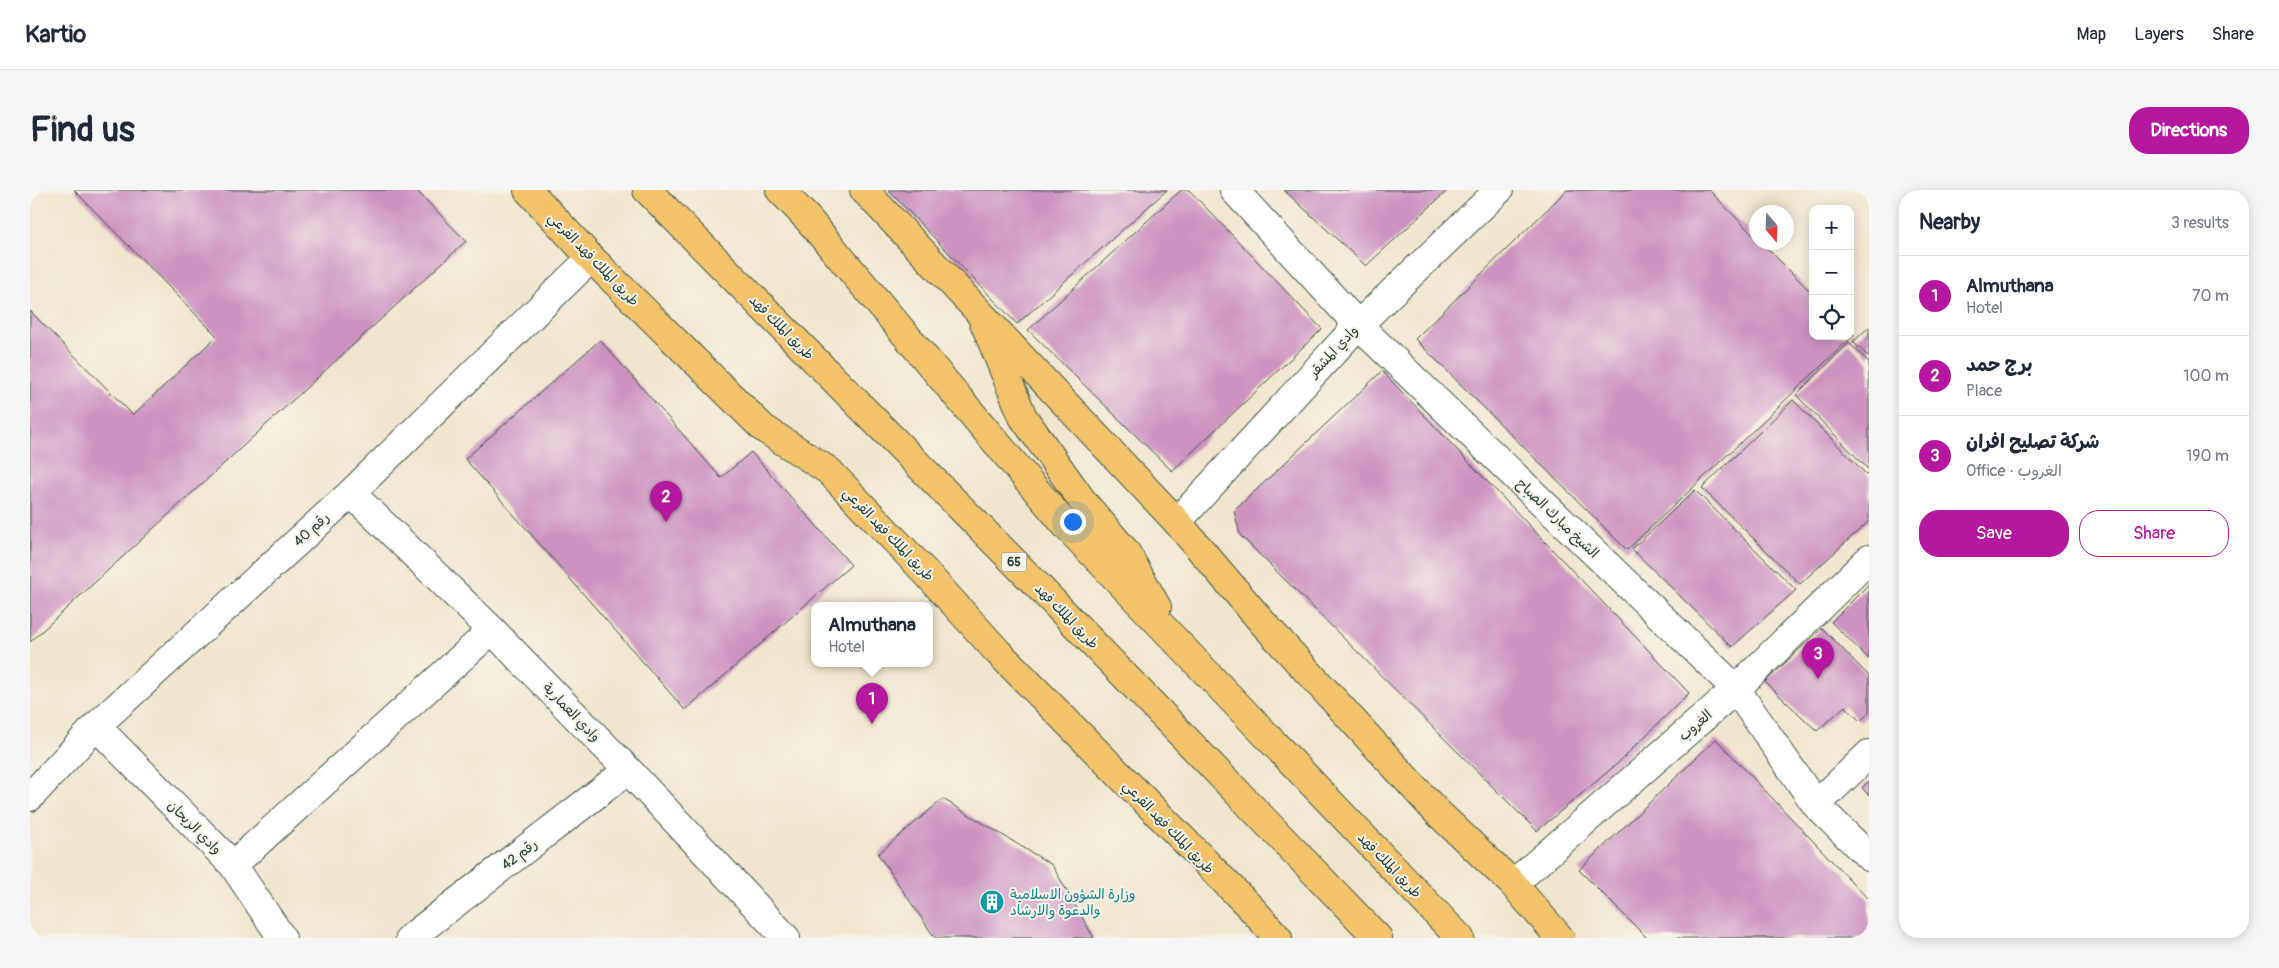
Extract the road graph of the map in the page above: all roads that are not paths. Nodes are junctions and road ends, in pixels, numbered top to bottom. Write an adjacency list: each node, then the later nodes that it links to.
1 (528, 190): 7 (main road, طريق الملك فهد الفرعي)
2 (647, 190): 28 (main road, طريق الملك فهد / 65)
3 (780, 190): 14 (main road, طريق الملك فهد)
4 (864, 190): 8 (main road)
5 (1234, 190): 9 (street, الشيخ مبارك الصباح)
6 (1499, 190): 9 (street, وادي المشقر)
7 (591, 258): 10 (street, رقم 40); 27 (main road, طريق الملك فهد الفرعي)
8 (981, 315): 11 (main road); 14 (main road)
9 (1358, 324): 11 (street, وادي المشقر); 15 (street, الشيخ مبارك الصباح)
10 (351, 493): 13 (street, وادي العمارية); 16 (street, رقم 40)
11 (1177, 522): 23 (main road)
12 (1869, 559): 15 (street, الغروب)
13 (492, 630): 18 (street, وادي العمارية); 22 (street)
14 (1176, 640): 29 (main road, طريق الملك فهد)
15 (1736, 689): 20 (street, الشيخ مبارك الصباح); 23 (street, الغروب)
16 (96, 726): 19 (street, رقم 40); 22 (street, وادي الريحان)
17 (1869, 754): 20 (street)
18 (628, 770): 25 (street, رقم 42); 26 (street, وادي العمارية)
19 (30, 797)
20 (1816, 805): 21 (street, الشيخ مبارك الصباح)
21 (1869, 857)
22 (233, 865): 24 (street, وادي الريحان)
23 (1513, 884): 30 (main road)
24 (282, 938)
25 (410, 938)
26 (786, 938)
27 (1278, 938)
28 (1378, 938)
29 (1460, 938)
30 (1560, 938)

